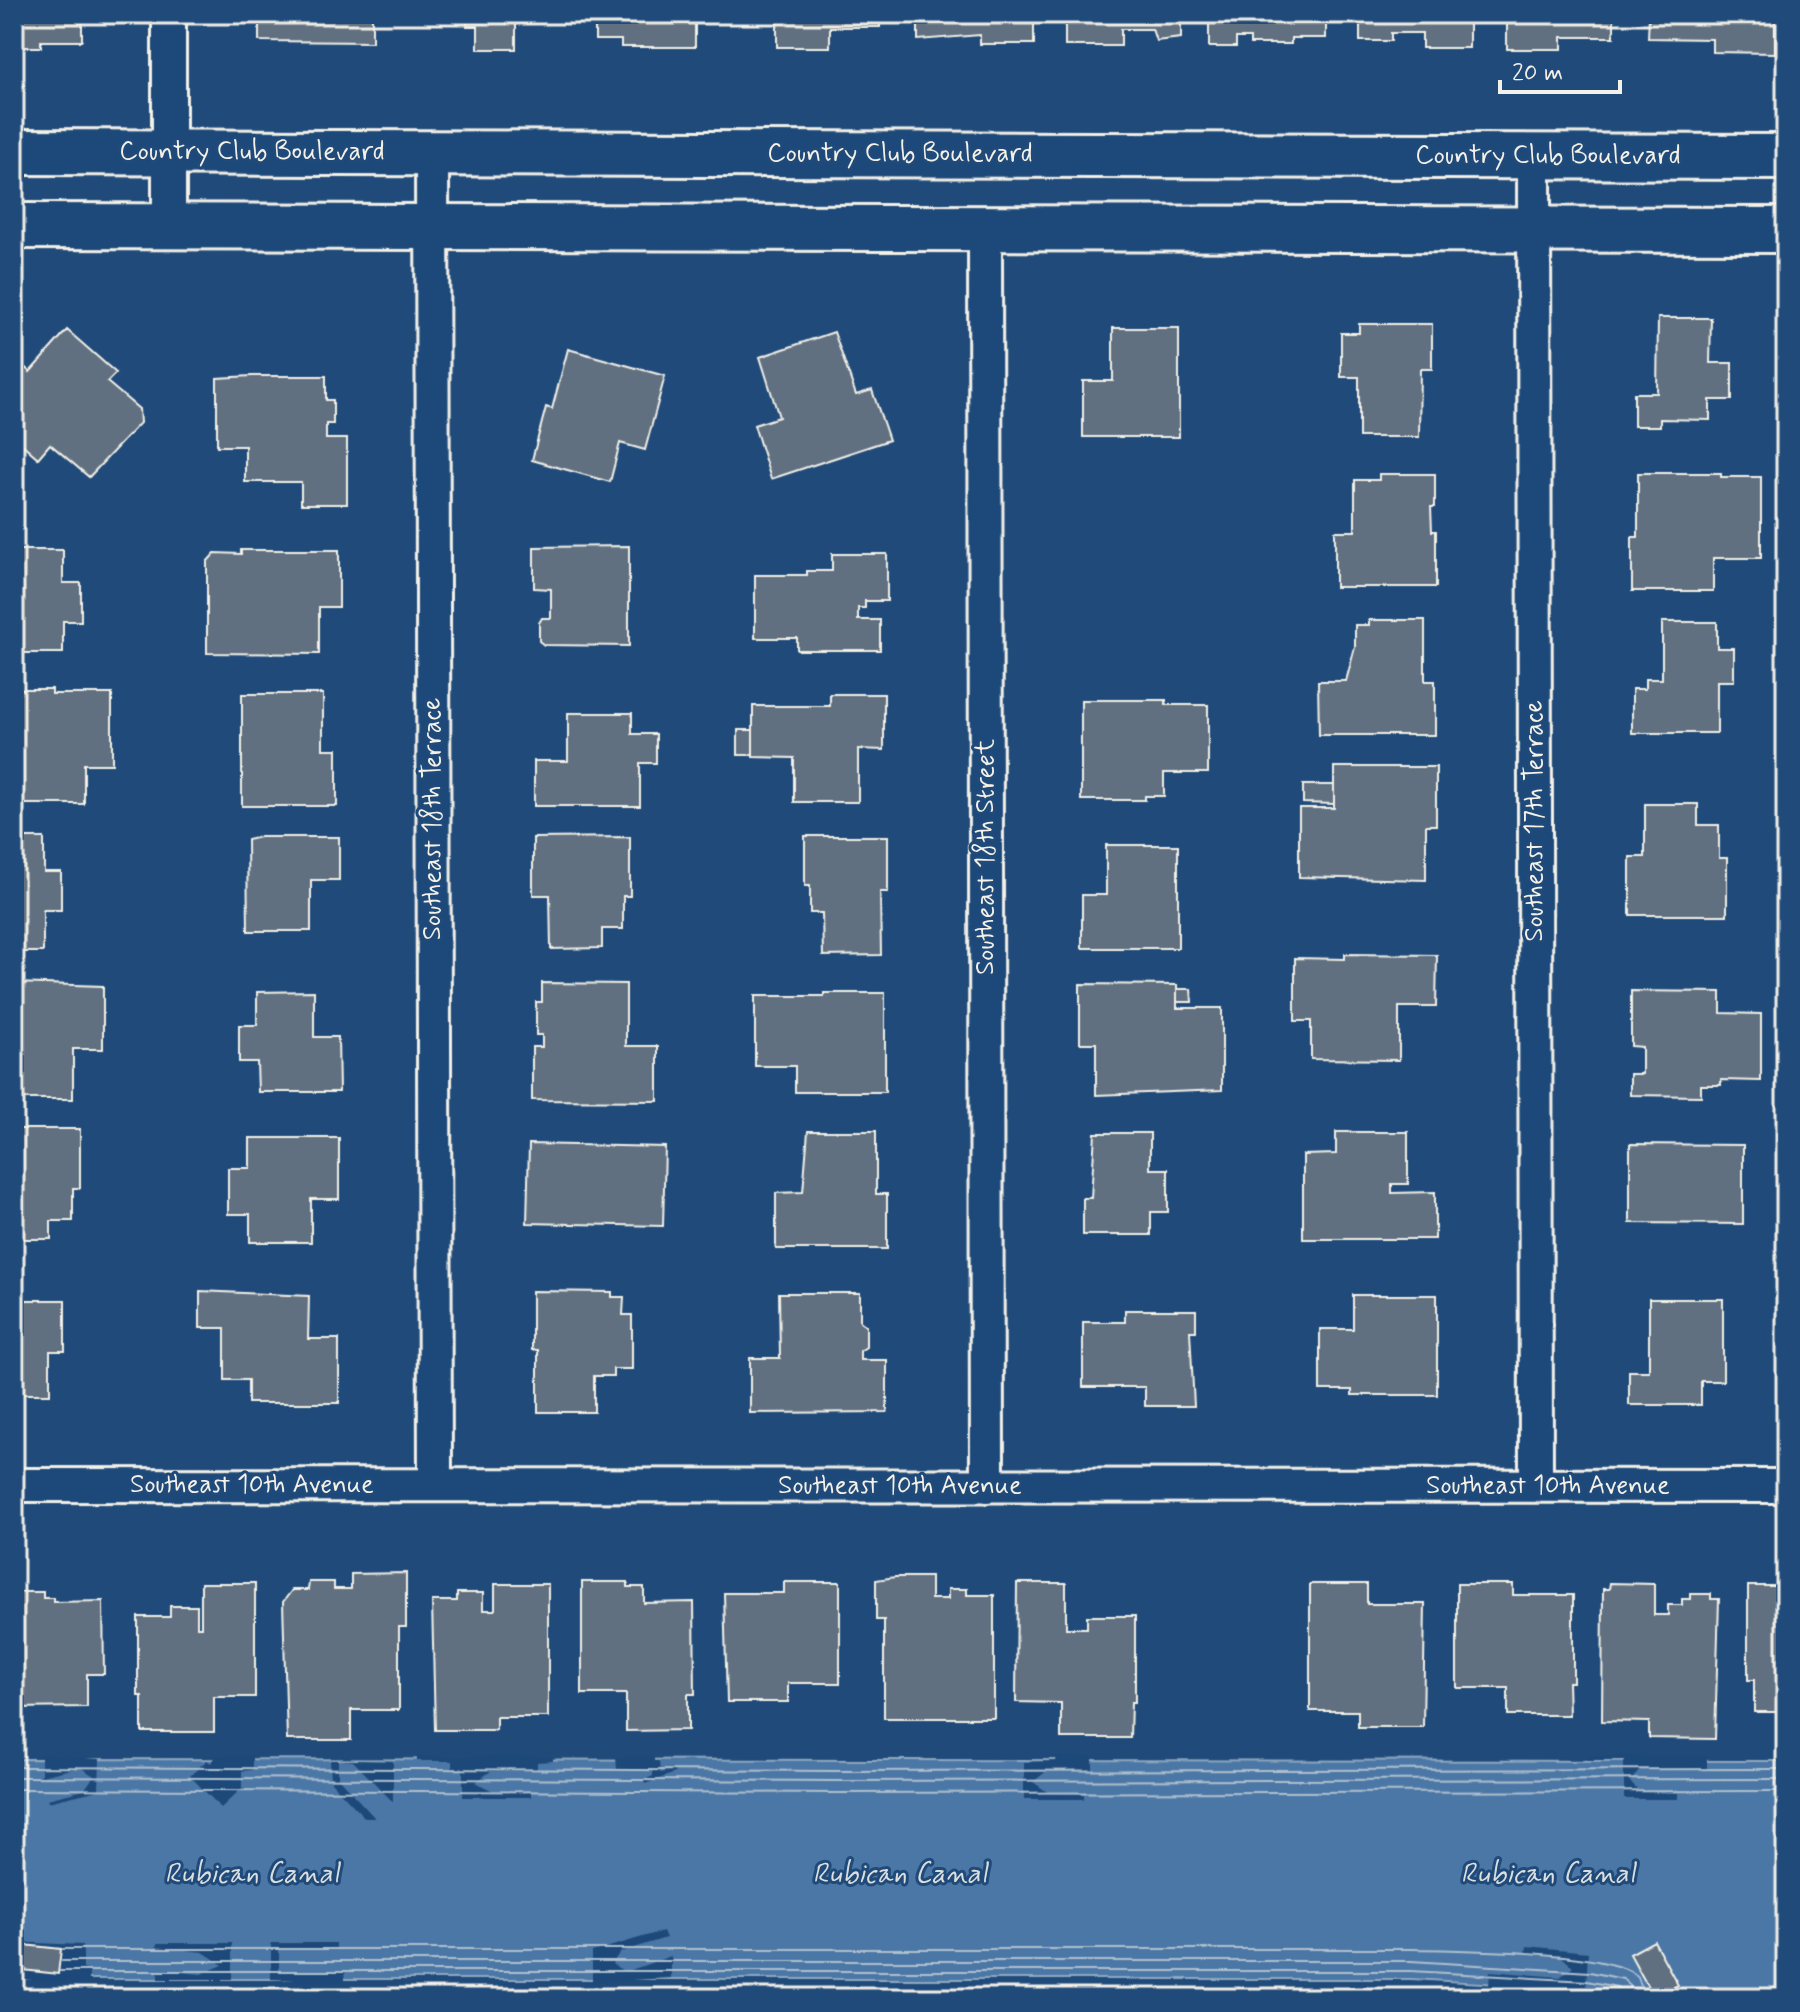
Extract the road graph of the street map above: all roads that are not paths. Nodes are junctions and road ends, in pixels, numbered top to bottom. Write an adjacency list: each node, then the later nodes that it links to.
1 (169, 14): 3 (street)
2 (14, 152): 3 (main road, Country Club Boulevard)
3 (169, 152): 4 (main road, Country Club Boulevard); 8 (street)
4 (432, 153): 5 (main road, Country Club Boulevard); 9 (street, Southeast 18th Terrace)
5 (1534, 156): 6 (main road, Country Club Boulevard); 11 (street, Southeast 17th Terrace)
6 (1786, 157)
7 (14, 226): 8 (main road)
8 (169, 227): 9 (main road)
9 (431, 227): 10 (main road); 14 (street, Southeast 18th Terrace)
10 (985, 228): 11 (main road); 15 (street, Southeast 18th Street)
11 (1534, 230): 12 (main road); 16 (street, Southeast 17th Terrace)
12 (1786, 230)
13 (14, 1485): 14 (street, Southeast 10th Avenue)
14 (435, 1485): 15 (street, Southeast 10th Avenue)
15 (987, 1486): 16 (street, Southeast 10th Avenue)
16 (1536, 1486): 17 (street, Southeast 10th Avenue)
17 (1786, 1486)

